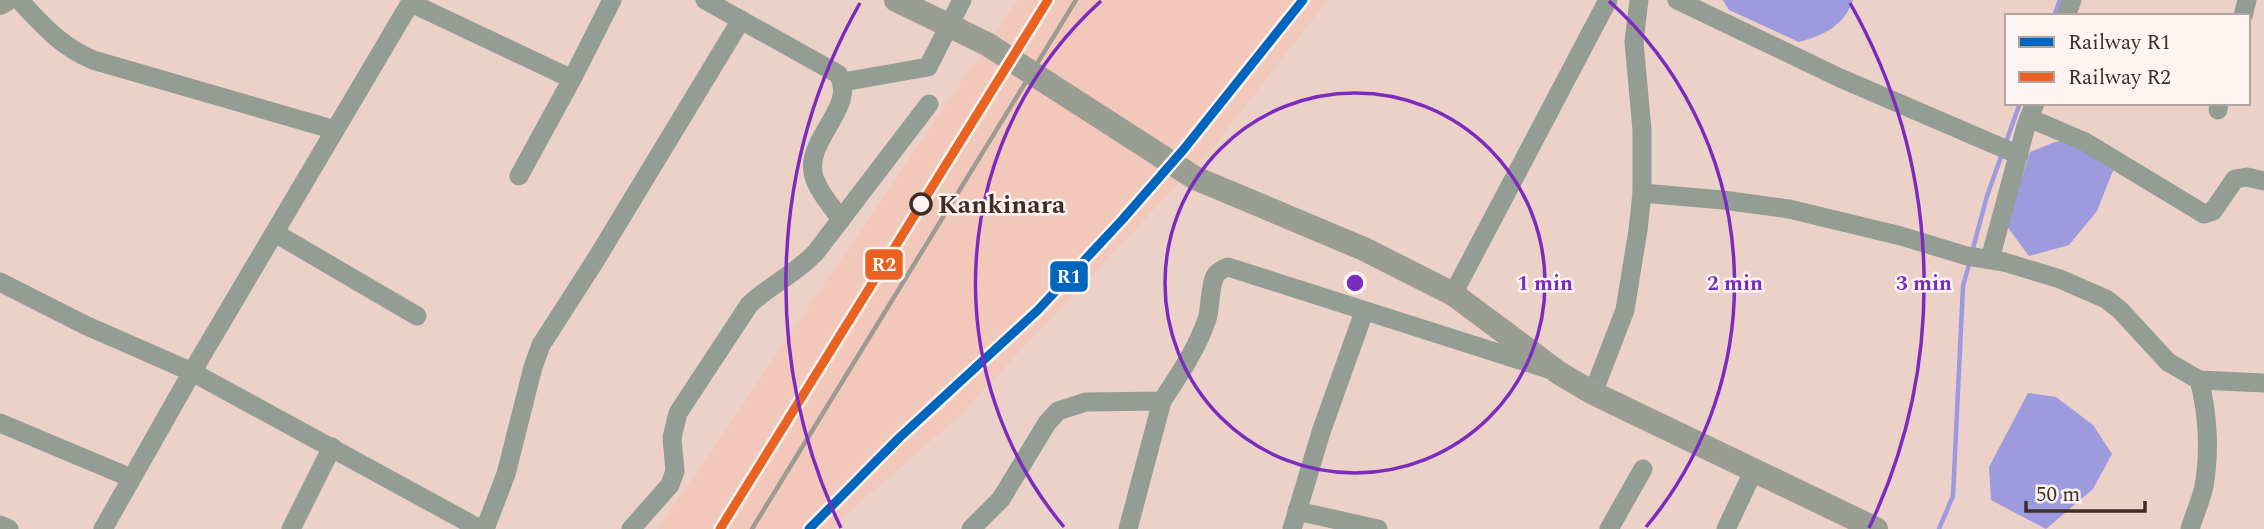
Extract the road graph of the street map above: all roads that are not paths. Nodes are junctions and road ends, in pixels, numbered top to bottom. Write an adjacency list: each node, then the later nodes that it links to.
1 (5, 0): 11 (main road)
2 (19, 0): 17 (street)
3 (612, 0): 13 (street)
4 (705, 0): 12 (street)
5 (896, 0): 26 (main road, bridge)
6 (962, 0): 14 (street)
7 (1608, 0): 26 (street)
8 (1639, 0): 21 (street)
9 (1676, 0): 18 (street)
10 (411, 1): 13 (street); 17 (street)
11 (0, 3)
12 (741, 20): 14 (street); 45 (street)
13 (572, 79): 19 (street)
14 (843, 82): 22 (street)
15 (929, 104): 22 (street)
16 (2032, 111): 18 (street); 20 (street)
17 (335, 130): 23 (street)
18 (2009, 150): 24 (street)
19 (519, 176)
20 (2264, 181)
21 (1642, 193): 24 (street); 33 (street)
22 (841, 220): 46 (street)
23 (275, 233): 28 (street); 29 (street)
24 (1979, 257): 31 (street)
25 (0, 282): 29 (street)
26 (1453, 294): 30 (main road)
27 (1364, 312): 30 (street); 34 (street); 40 (street)
28 (417, 316)
29 (192, 372): 36 (street); 39 (street)
30 (1559, 373): 33 (main road)
31 (2199, 380): 32 (street); 53 (street)
32 (2264, 383)
33 (1593, 394): 38 (main road)
34 (1162, 401): 47 (street); 48 (street)
35 (0, 423): 39 (street)
36 (331, 447): 44 (street); 45 (street)
37 (1643, 469): 50 (street)
38 (1754, 470): 51 (street); 52 (main road)
39 (131, 478): 43 (street)
40 (1294, 520): 49 (street)
41 (0, 525): 42 (street)
42 (9, 529)
43 (103, 529)
44 (291, 529)
45 (483, 529)
46 (631, 529)
47 (971, 529)
48 (1128, 529)
49 (1378, 529)
50 (1609, 529)
51 (1726, 529)
52 (1876, 529)
53 (2190, 529)

